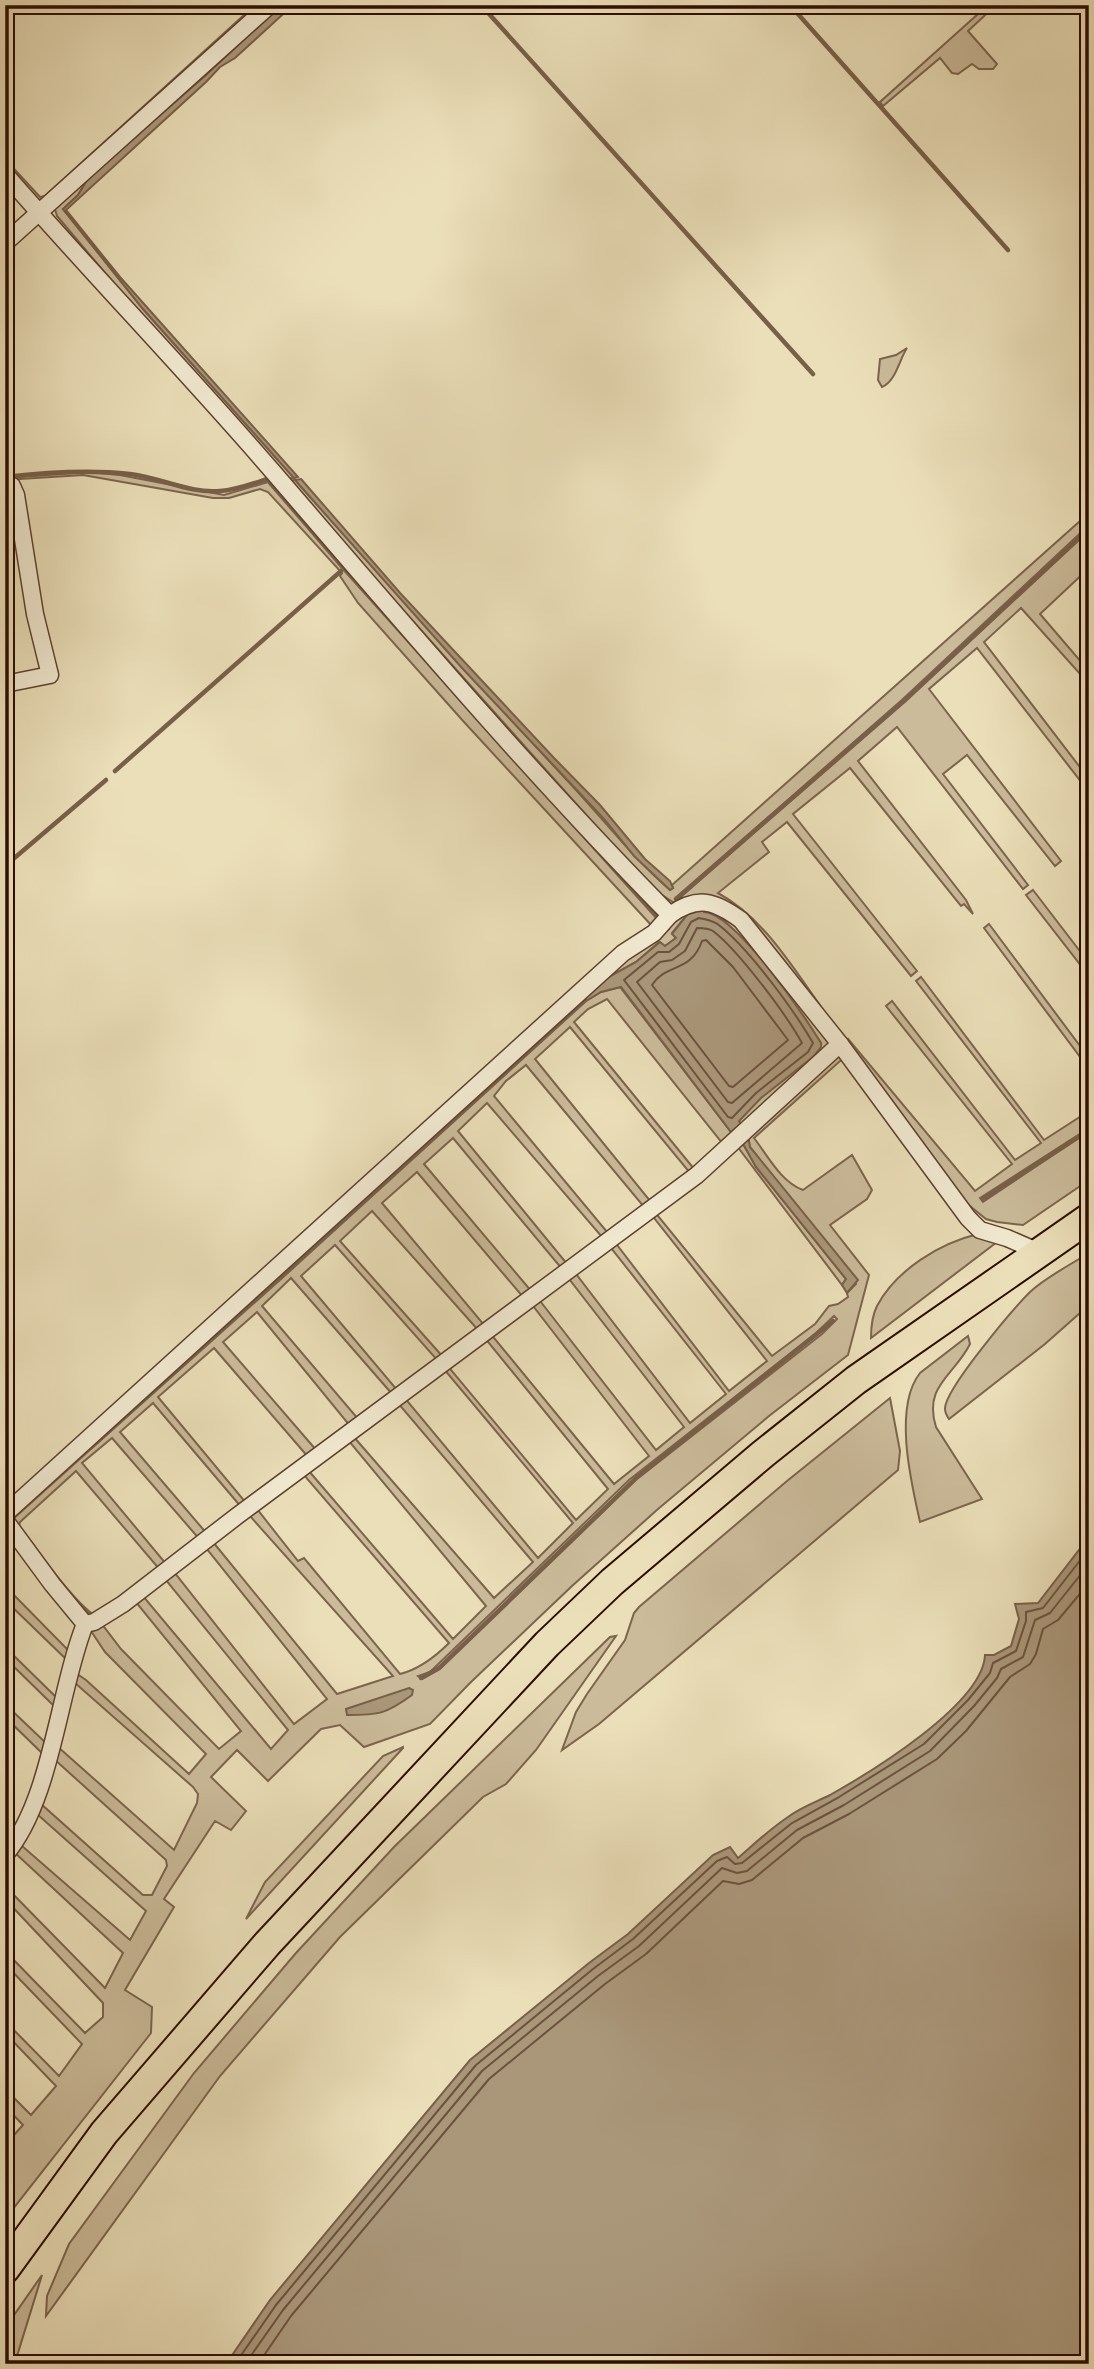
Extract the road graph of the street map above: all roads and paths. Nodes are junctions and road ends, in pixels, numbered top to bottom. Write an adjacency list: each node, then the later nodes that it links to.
1 (270, 5): 3 (street)
2 (5, 174): 3 (street)
3 (39, 213): 4 (street); 7 (street)
4 (5, 243)
5 (5, 485): 6 (street)
6 (5, 684)
7 (670, 915): 8 (street); 11 (street)
8 (840, 1044): 10 (street); 13 (street)
9 (1089, 1217): 10 (highway)
10 (1037, 1251): 15 (highway)
11 (5, 1514)
12 (5, 1520): 13 (street)
13 (85, 1624): 14 (street)
14 (5, 1855)
15 (5, 2269)

